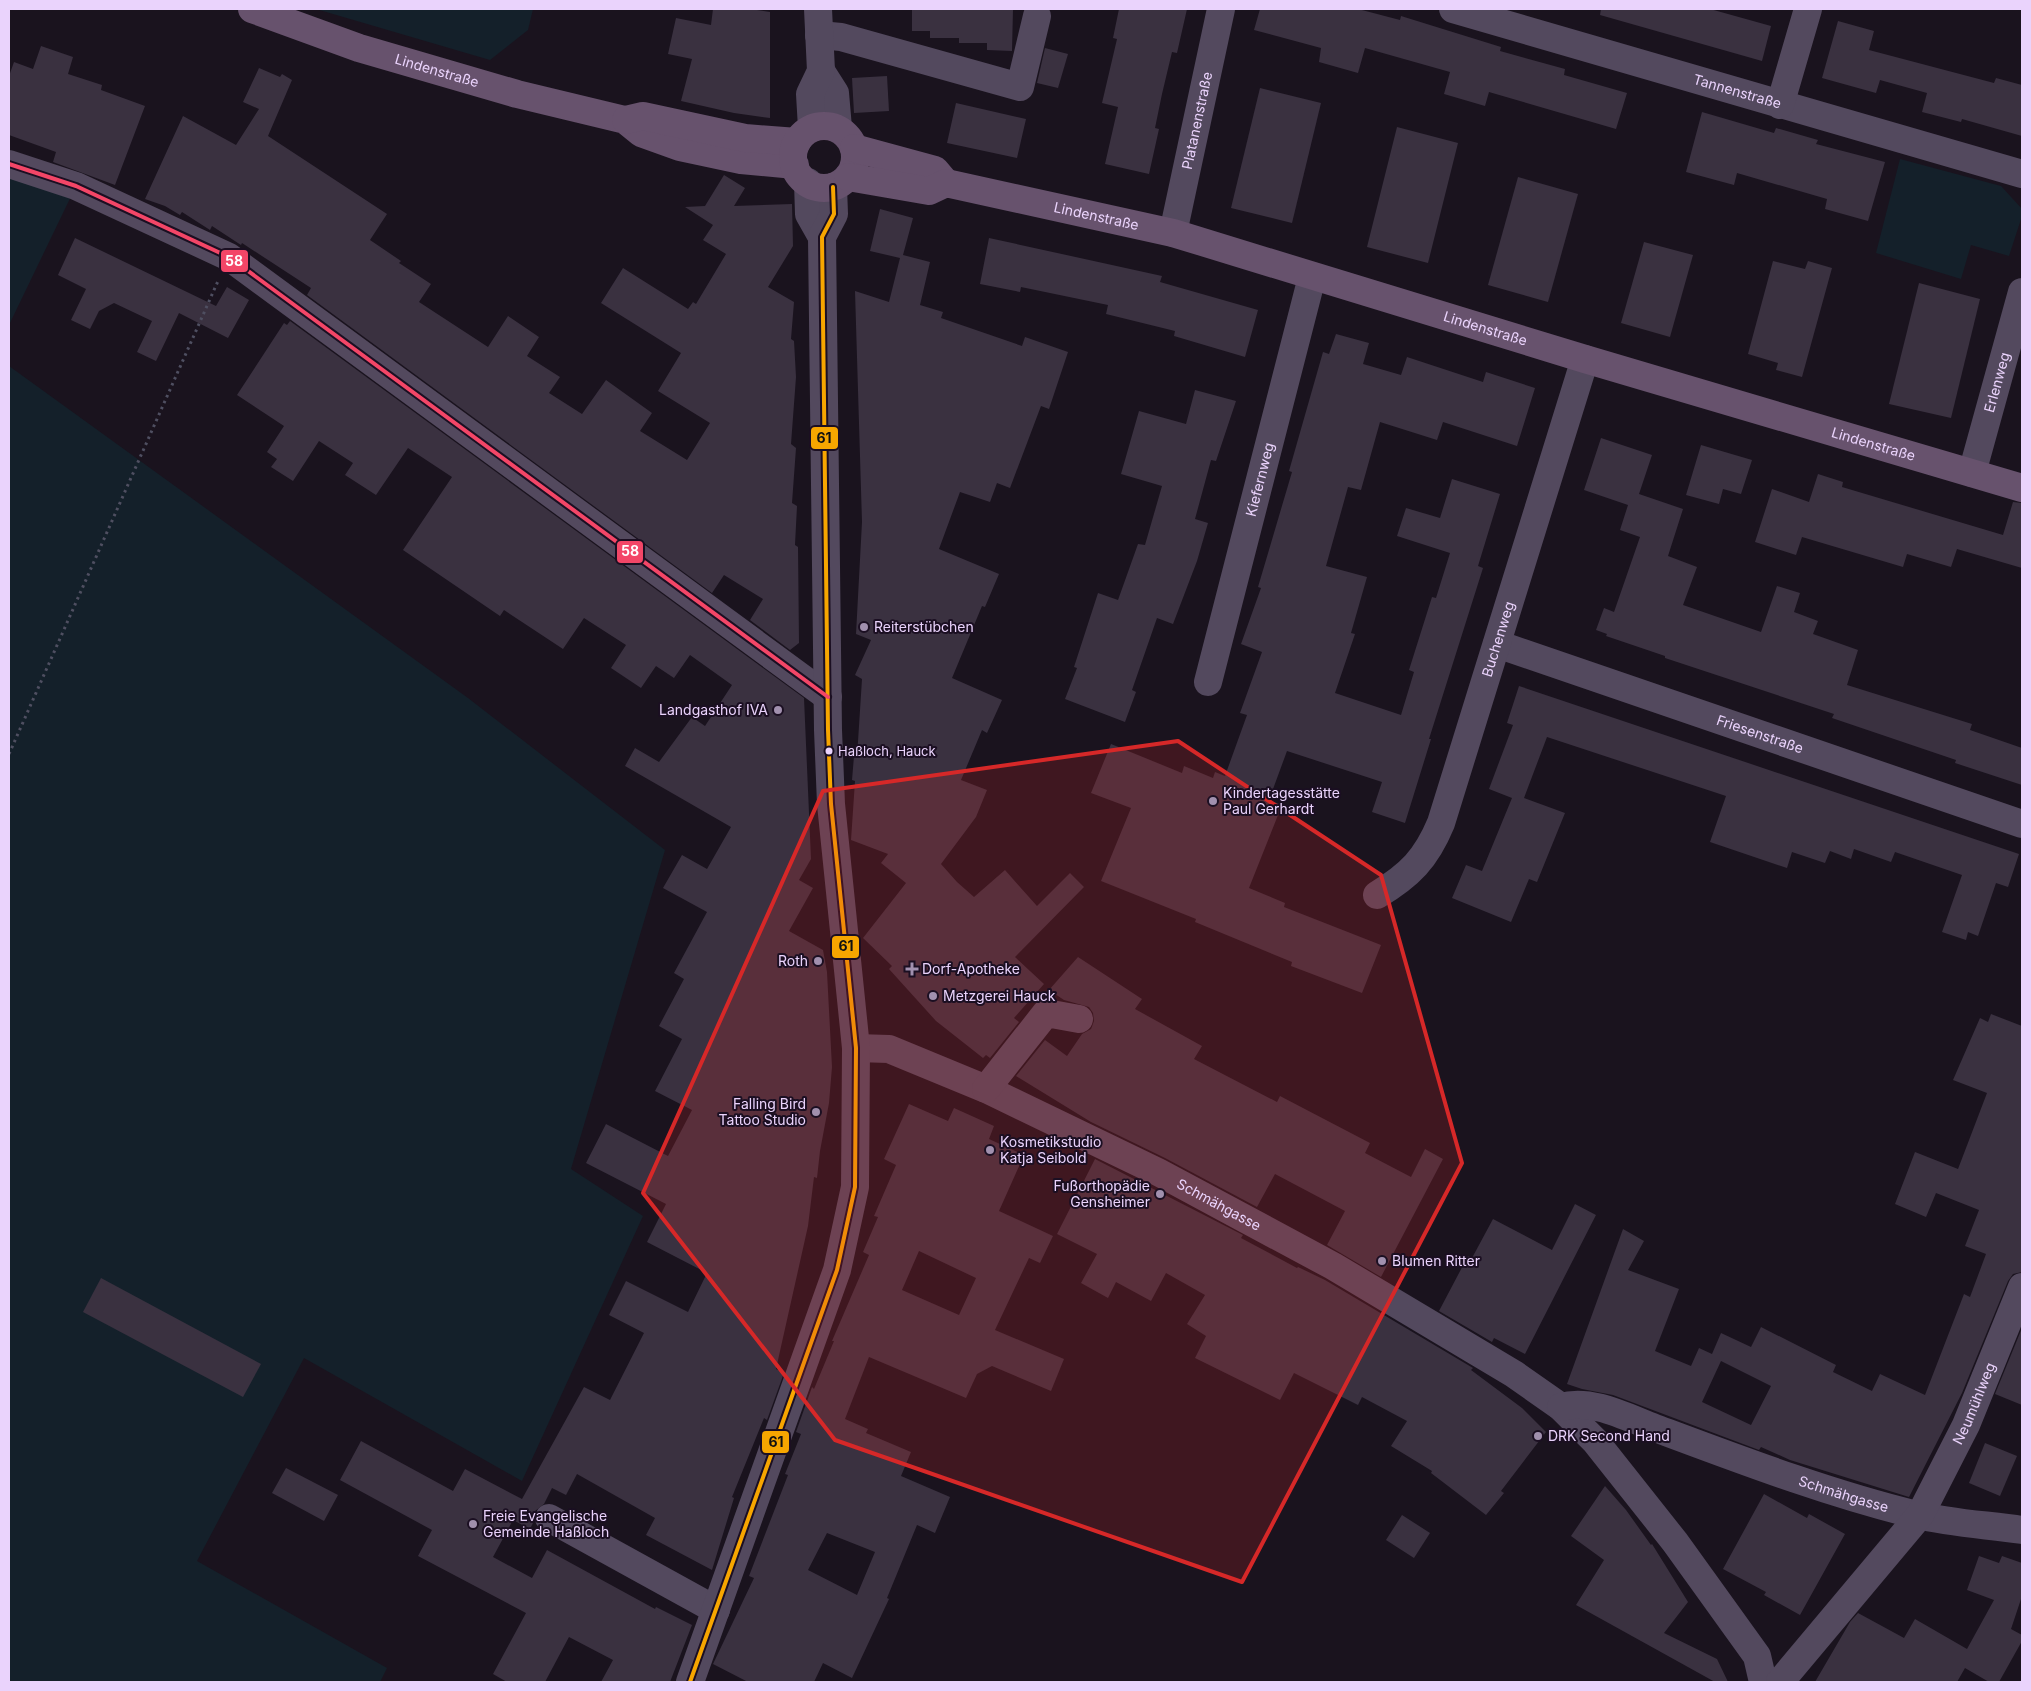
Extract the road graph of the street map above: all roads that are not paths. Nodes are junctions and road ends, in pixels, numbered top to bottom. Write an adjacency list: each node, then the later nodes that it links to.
1 (252, 9): 10 (main road, Lindenstraße)
2 (818, 9): 8 (street)
3 (1221, 9): 13 (street, Platanenstraße)
4 (1453, 9): 7 (street, Tannenstraße)
5 (1808, 9): 9 (street)
6 (1037, 16): 8 (street)
7 (1512, 17): 9 (street, Tannenstraße)
8 (819, 35): 10 (street)
9 (1780, 105): 12 (street, Tannenstraße)
10 (823, 157): 13 (main road, Lindenstraße); 21 (street)
11 (9, 164): 21 (street)
12 (2022, 174)
13 (1172, 233): 14 (main road, Lindenstraße)
14 (1312, 277): 16 (main road, Lindenstraße); 20 (street, Kiefernweg)
15 (2022, 292): 17 (street, Erlenweg)
16 (1585, 359): 17 (main road, Lindenstraße); 19 (street, Buchenweg)
17 (1972, 473): 18 (main road, Lindenstraße)
18 (2022, 488)
19 (1497, 644): 22 (street, Friesenstraße); 23 (street, Buchenweg)
20 (1208, 682)
21 (828, 697): 25 (street)
22 (2022, 824)
23 (1377, 895)
24 (1079, 1019): 26 (street)
25 (856, 1048): 26 (street, Schmähgasse); 32 (street)
26 (986, 1089): 28 (street, Schmähgasse)
27 (2022, 1287): 29 (street, Neumühlweg)
28 (1561, 1407): 29 (street, Schmähgasse); 34 (street, Schmähgasse)
29 (1920, 1515): 31 (street, Schmähgasse); 35 (street)
30 (549, 1518): 32 (street)
31 (2022, 1530)
32 (716, 1610): 33 (street)
33 (690, 1682)
34 (1763, 1682)
35 (1780, 1682)

